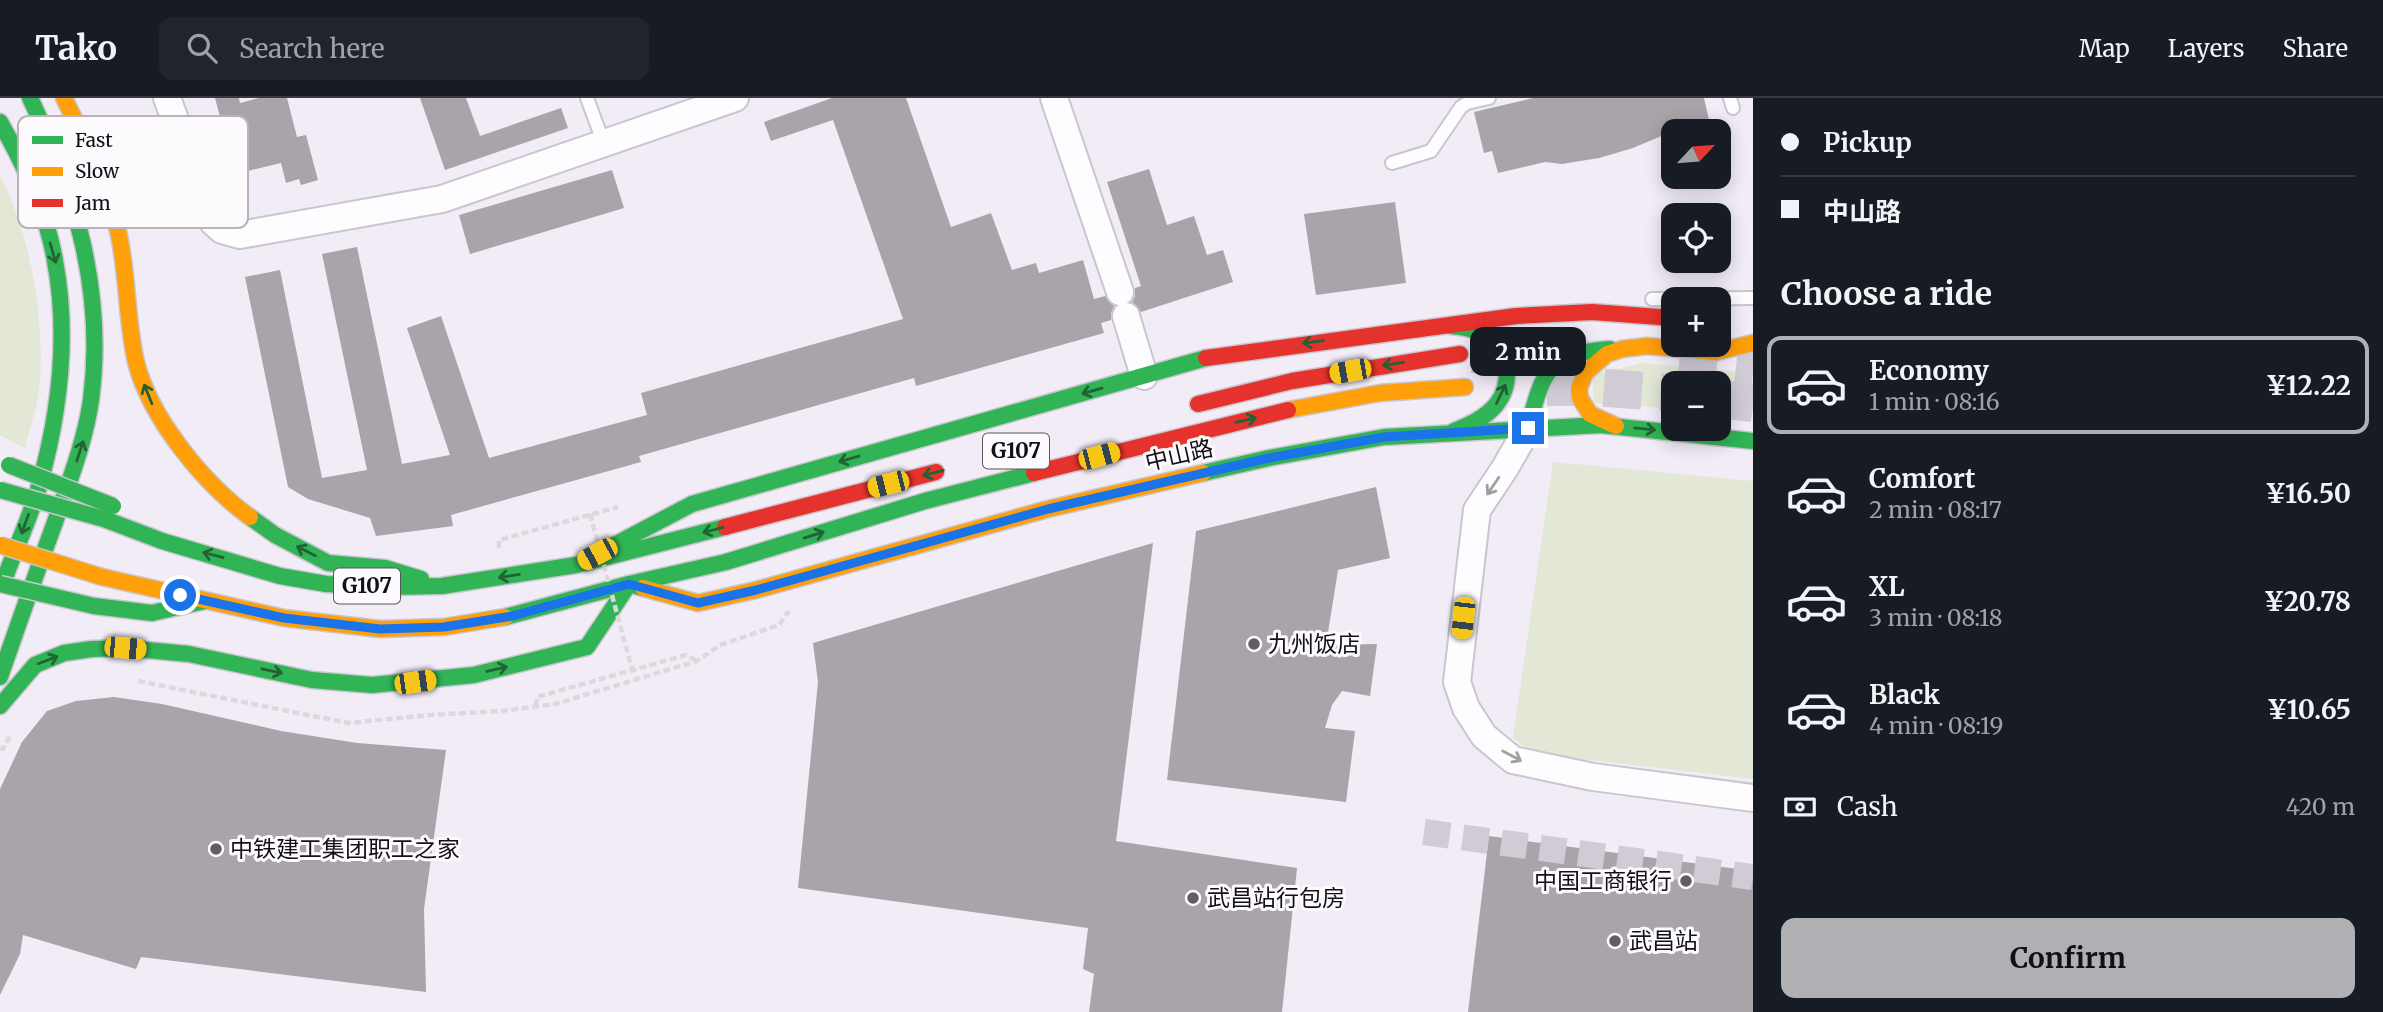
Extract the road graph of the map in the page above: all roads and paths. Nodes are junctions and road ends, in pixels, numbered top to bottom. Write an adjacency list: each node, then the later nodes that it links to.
1 (30, 98): 8 (main road, one-way to 1)
2 (64, 98): 9 (main road, one-way to 2)
3 (167, 98): 10 (street)
4 (587, 98): 12 (lane)
5 (735, 98): 12 (street)
6 (1489, 98): 14 (lane)
7 (1060, 100): 28 (street)
8 (38, 116)
9 (73, 116)
10 (174, 116)
11 (0, 122): 13 (main road, one-way to 13)
12 (604, 144): 18 (street)
13 (18, 156)
14 (1392, 163)
15 (46, 228): 47 (main road, one-way to 47)
16 (81, 228): 51 (main road, one-way to 16)
17 (117, 228): 46 (main road, one-way to 17)
18 (220, 228)
19 (1753, 298): 21 (lane)
20 (1604, 299): 22 (lane)
21 (1642, 299)
22 (1513, 304)
23 (1661, 317): 24 (main road)
24 (1439, 320): 28 (main road, one-way to 28); 33 (main road, one-way to 24)
25 (1753, 342): 26 (main road)
26 (1635, 347): 31 (main road); 32 (main road)
27 (1460, 354): 30 (main road, one-way to 30)
28 (1144, 376): 42 (main road, one-way to 42)
29 (1465, 387): 45 (main road, G107, one-way to 29)
30 (1181, 408)
31 (1616, 426): 32 (main road, 中山路); 34 (main road, 中山路, one-way to 34)
32 (1528, 428): 33 (main road, 中山路); 54 (street, one-way to 54)
33 (1449, 433): 45 (main road, 中山路)
34 (1753, 441)
35 (4, 463): 39 (main road, bridge)
36 (950, 468): 42 (main road, G107, one-way to 42)
37 (0, 490): 39 (main road, bridge)
38 (626, 505): 40 (path)
39 (108, 513): 46 (main road, G107, one-way to 39)
40 (590, 514): 43 (path); 50 (path, bridge)
41 (0, 545): 48 (main road, bridge)
42 (576, 565): 43 (main road, G107, one-way to 43)
43 (498, 577): 46 (main road, G107)
44 (0, 584): 48 (main road, G107, bridge)
45 (629, 584): 48 (main road, G107); 52 (main road, one-way to 45)
46 (442, 586)
47 (0, 591)
48 (205, 600)
49 (697, 661): 50 (path)
50 (632, 669): 53 (path)
51 (0, 677)
52 (0, 706)
53 (536, 706)
54 (1753, 798)

